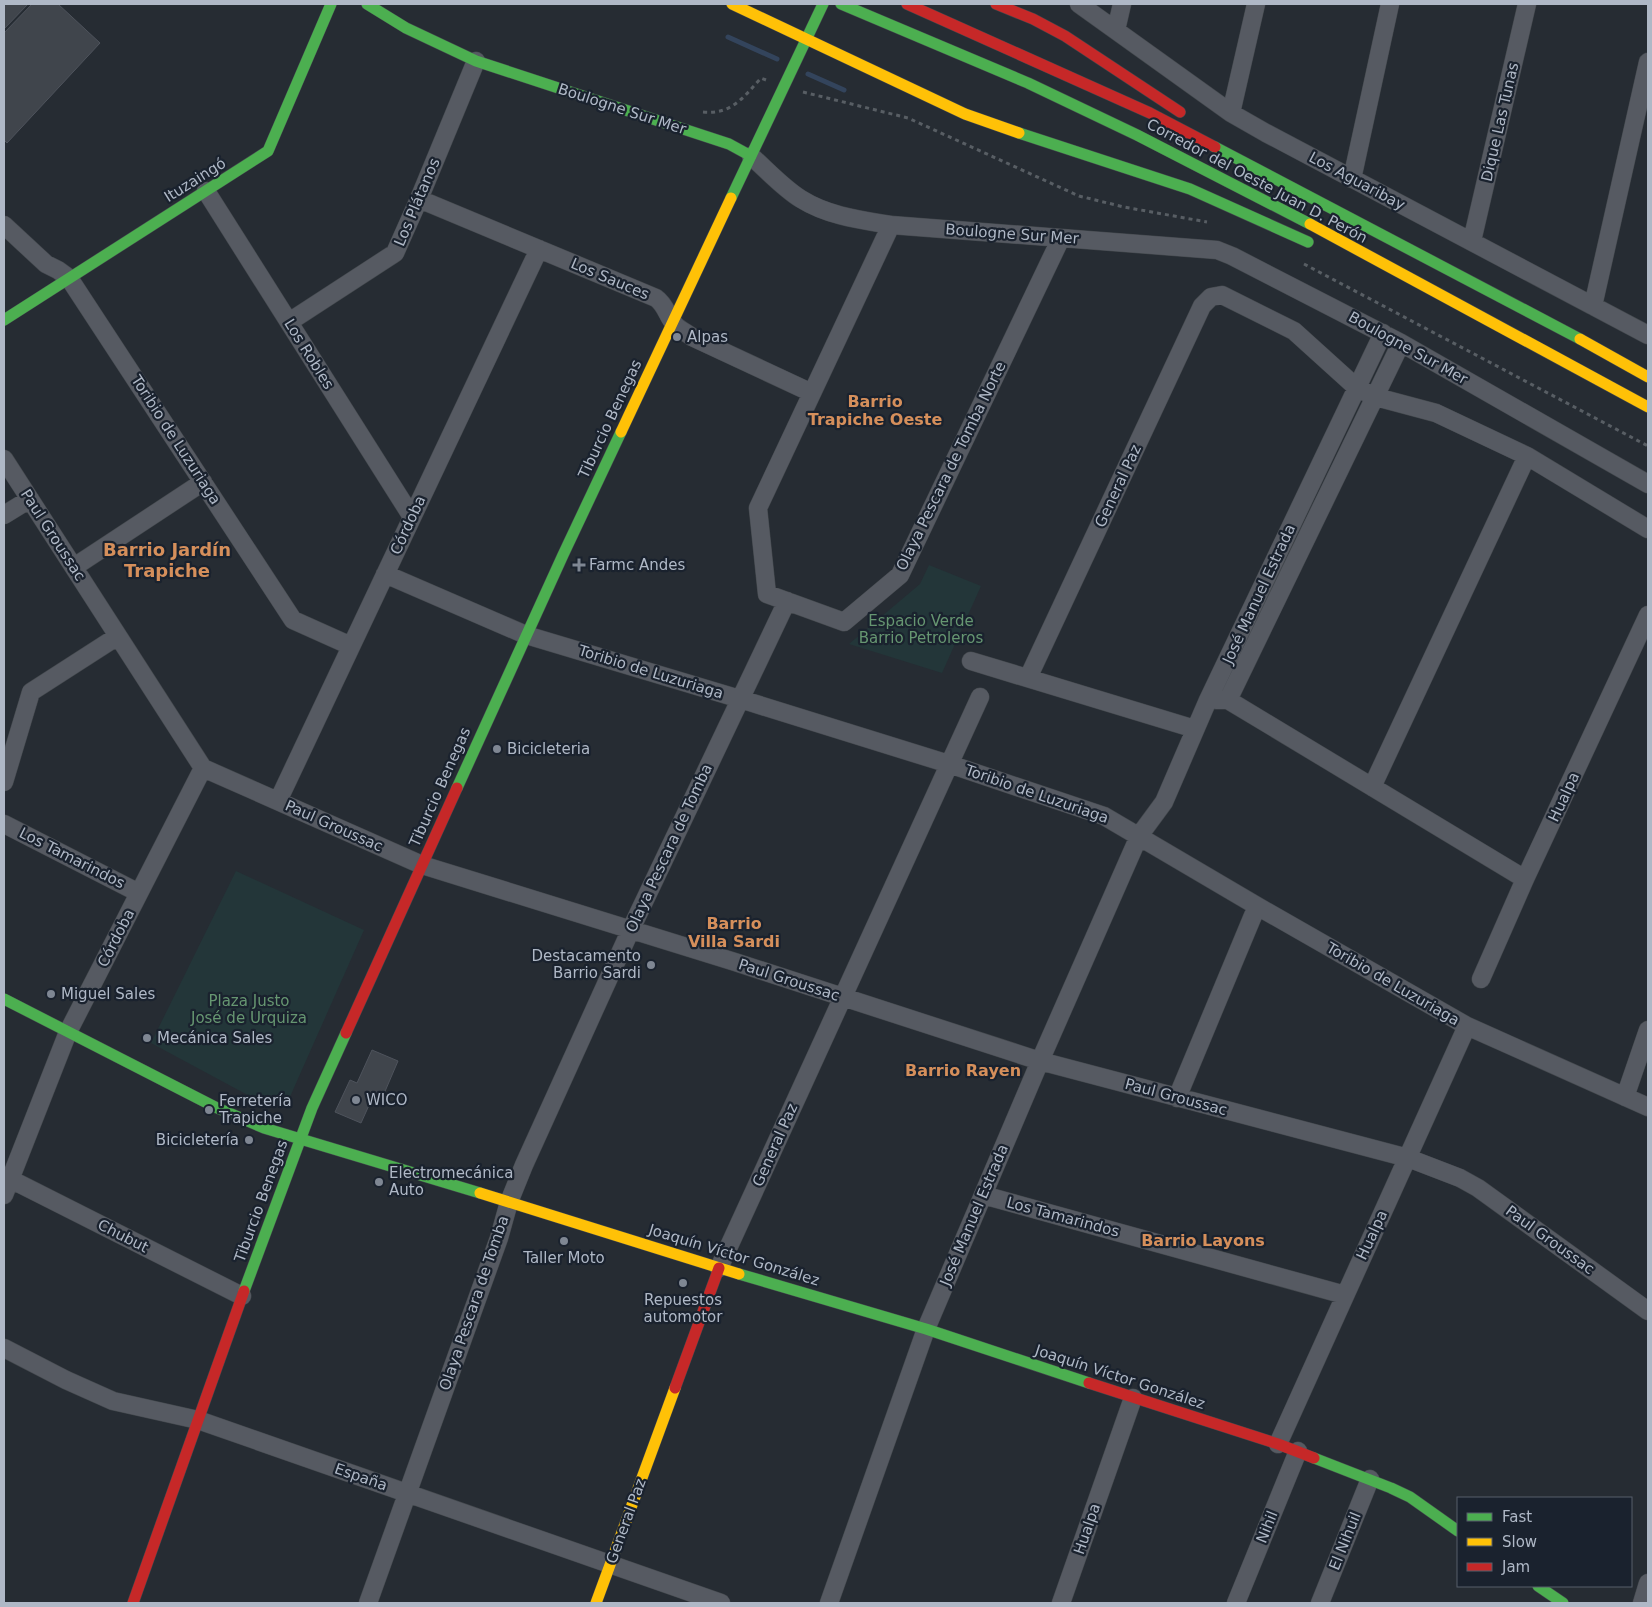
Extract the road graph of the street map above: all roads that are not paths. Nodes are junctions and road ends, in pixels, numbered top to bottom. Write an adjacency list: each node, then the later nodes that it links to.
1 (331, 4): 22 (main road, Ituzaingó)
2 (367, 4): 15 (main road, Boulogne Sur Mer)
3 (732, 4): 14 (main road)
4 (822, 4): 14 (main road, Tiburcio Benegas)
5 (841, 4): 32 (main road, Corredor del Oeste Juan D. Perón)
6 (907, 4): 23 (main road, Corredor del Oeste Juan D. Perón)
7 (996, 4): 18 (main road)
8 (1079, 4): 13 (street, Los Aguaribay)
9 (1122, 4): 13 (street)
10 (1256, 4): 17 (street)
11 (1390, 4): 21 (street)
12 (1527, 4): 28 (street, Dique Las Tunas)
13 (1116, 30): 17 (street, Los Aguaribay)
14 (806, 39): 20 (main road, Tiburcio Benegas); 29 (main road)
15 (476, 61): 20 (main road, Boulogne Sur Mer); 24 (street, Los Plátanos)
16 (1648, 62): 34 (street)
17 (1231, 112): 21 (street, Los Aguaribay)
18 (1187, 117)
19 (1211, 132): 23 (main road)
20 (751, 156): 26 (street, Boulogne Sur Mer); 36 (main road, Tiburcio Benegas)
21 (1352, 179): 28 (street, Los Aguaribay)
22 (206, 191): 33 (main road, Ituzaingó); 37 (street, Los Robles)
23 (1301, 191): 41 (main road, Corredor del Oeste Juan D. Perón)
24 (419, 199): 30 (street, Los Sauces); 37 (street, Los Plátanos)
25 (4, 225): 33 (street, Toribio de Luzuriaga)
26 (891, 225): 27 (street, Boulogne Sur Mer); 43 (street)
27 (1060, 238): 38 (street, Boulogne Sur Mer); 56 (street, Olaya Pescara de Tomba Norte)
28 (1472, 241): 34 (street, Los Aguaribay)
29 (1316, 246)
30 (539, 249): 36 (street, Los Sauces); 52 (street, Córdoba)
31 (1353, 259): 32 (main road)
32 (1400, 272): 45 (main road, Corredor del Oeste Juan D. Perón)
33 (69, 278): 35 (main road, Ituzaingó); 48 (street, Toribio de Luzuriaga)
34 (1593, 306): 39 (street, Los Aguaribay)
35 (4, 320)
36 (672, 321): 43 (street, Los Sauces); 58 (main road, Tiburcio Benegas)
37 (289, 322): 52 (street, Los Robles)
38 (1383, 332): 40 (street, Boulogne Sur Mer); 42 (street, José Manuel Estrada)
39 (1648, 335)
40 (1402, 343): 44 (street, José Manuel Estrada); 49 (street, Boulogne Sur Mer)
41 (1648, 377)
42 (1357, 388): 44 (street); 62 (street, General Paz); 65 (street, José Manuel Estrada)
43 (812, 393): 56 (street)
44 (1376, 396): 46 (street); 66 (street, José Manuel Estrada)
45 (1648, 407)
46 (1527, 456): 53 (street); 71 (street)
47 (4, 459): 50 (street, Paul Groussac)
48 (203, 482): 54 (street); 60 (street, Toribio de Luzuriaga)
49 (1648, 484)
50 (30, 499): 51 (street); 54 (street, Paul Groussac)
51 (4, 515)
52 (412, 517): 55 (street, Córdoba)
53 (1648, 528)
54 (74, 567): 59 (street, Paul Groussac)
55 (385, 574): 58 (street, Toribio de Luzuriaga); 60 (street, Córdoba)
56 (787, 601): 64 (street, Olaya Pescara de Tomba)
57 (1648, 615): 76 (street, Hualpa)
58 (526, 635): 64 (street, Toribio de Luzuriaga); 75 (main road, Tiburcio Benegas)
59 (118, 636): 69 (street, Paul Groussac); 70 (street)
60 (351, 646): 72 (street, Córdoba)
61 (971, 661): 62 (street)
62 (1028, 678): 67 (street)
63 (980, 697): 68 (street, General Paz)
64 (740, 699): 68 (street, Toribio de Luzuriaga); 79 (street, Olaya Pescara de Tomba)
65 (1208, 700): 66 (street); 67 (street, José Manuel Estrada)
66 (1228, 700): 71 (street)
67 (1195, 729): 74 (street, José Manuel Estrada)
68 (949, 764): 74 (street, Toribio de Luzuriaga); 81 (street, General Paz)
69 (204, 768): 72 (street, Paul Groussac); 77 (street, Córdoba)
70 (4, 782)
71 (1372, 787): 76 (street)
72 (278, 801): 75 (street, Paul Groussac)
73 (4, 824): 77 (street, Los Tamarindos)
74 (1140, 836): 78 (street, Toribio de Luzuriaga); 86 (street, José Manuel Estrada)
75 (422, 865): 79 (street, Paul Groussac); 90 (main road, Tiburcio Benegas)
76 (1525, 879): 80 (street, Hualpa)
77 (139, 893): 85 (street, Córdoba)
78 (1256, 906): 83 (street, Toribio de Luzuriaga); 88 (street)
79 (631, 930): 81 (street, Paul Groussac); 94 (street, Olaya Pescara de Tomba)
80 (1481, 979)
81 (842, 997): 86 (street, Paul Groussac); 95 (street, General Paz)
82 (4, 999): 85 (main road, Joaquín Víctor González)
83 (1466, 1026): 87 (street, Toribio de Luzuriaga); 91 (street, Hualpa)
84 (1648, 1030): 87 (street)
85 (68, 1032): 90 (main road, Joaquín Víctor González); 92 (street, Córdoba)
86 (1040, 1061): 88 (street, Paul Groussac); 93 (street, José Manuel Estrada)
87 (1625, 1097): 89 (street, Toribio de Luzuriaga)
88 (1177, 1098): 91 (street, Paul Groussac)
89 (1648, 1107)
90 (301, 1138): 94 (main road, Joaquín Víctor González); 97 (main road, Tiburcio Benegas)
91 (1408, 1158): 96 (street, Hualpa); 98 (street, Paul Groussac)
92 (6, 1184): 97 (street, Chubut)
93 (983, 1195): 96 (street, Los Tamarindos); 99 (street, José Manuel Estrada)
94 (509, 1202): 95 (main road, Joaquín Víctor González); 106 (street, Olaya Pescara de Tomba)
95 (718, 1268): 99 (main road, Joaquín Víctor González); 108 (main road, General Paz)
96 (1345, 1295): 103 (street, Hualpa)
97 (242, 1296): 102 (main road, Tiburcio Benegas)
98 (1648, 1311)
99 (926, 1328): 101 (main road, Joaquín Víctor González); 115 (street, José Manuel Estrada)
100 (4, 1348): 102 (street, España)
101 (1133, 1398): 103 (main road, Joaquín Víctor González); 116 (street, Hualpa)
102 (198, 1420): 106 (street, España); 111 (main road, Tiburcio Benegas)
103 (1278, 1444): 104 (main road, Joaquín Víctor González)
104 (1298, 1451): 105 (main road, Joaquín Víctor González); 117 (street, Nihil)
105 (1370, 1479): 107 (main road, Joaquín Víctor González); 118 (street, El Nihuil)
106 (407, 1493): 108 (street, España); 112 (street, Olaya Pescara de Tomba)
107 (1457, 1530)
108 (610, 1564): 113 (main road, General Paz); 114 (street, España)
109 (1648, 1583): 120 (street)
110 (1539, 1587): 119 (main road)
111 (132, 1603)
112 (368, 1603)
113 (596, 1603)
114 (722, 1603)
115 (830, 1603)
116 (1061, 1603)
117 (1236, 1603)
118 (1320, 1603)
119 (1563, 1603)
120 (1642, 1603)

